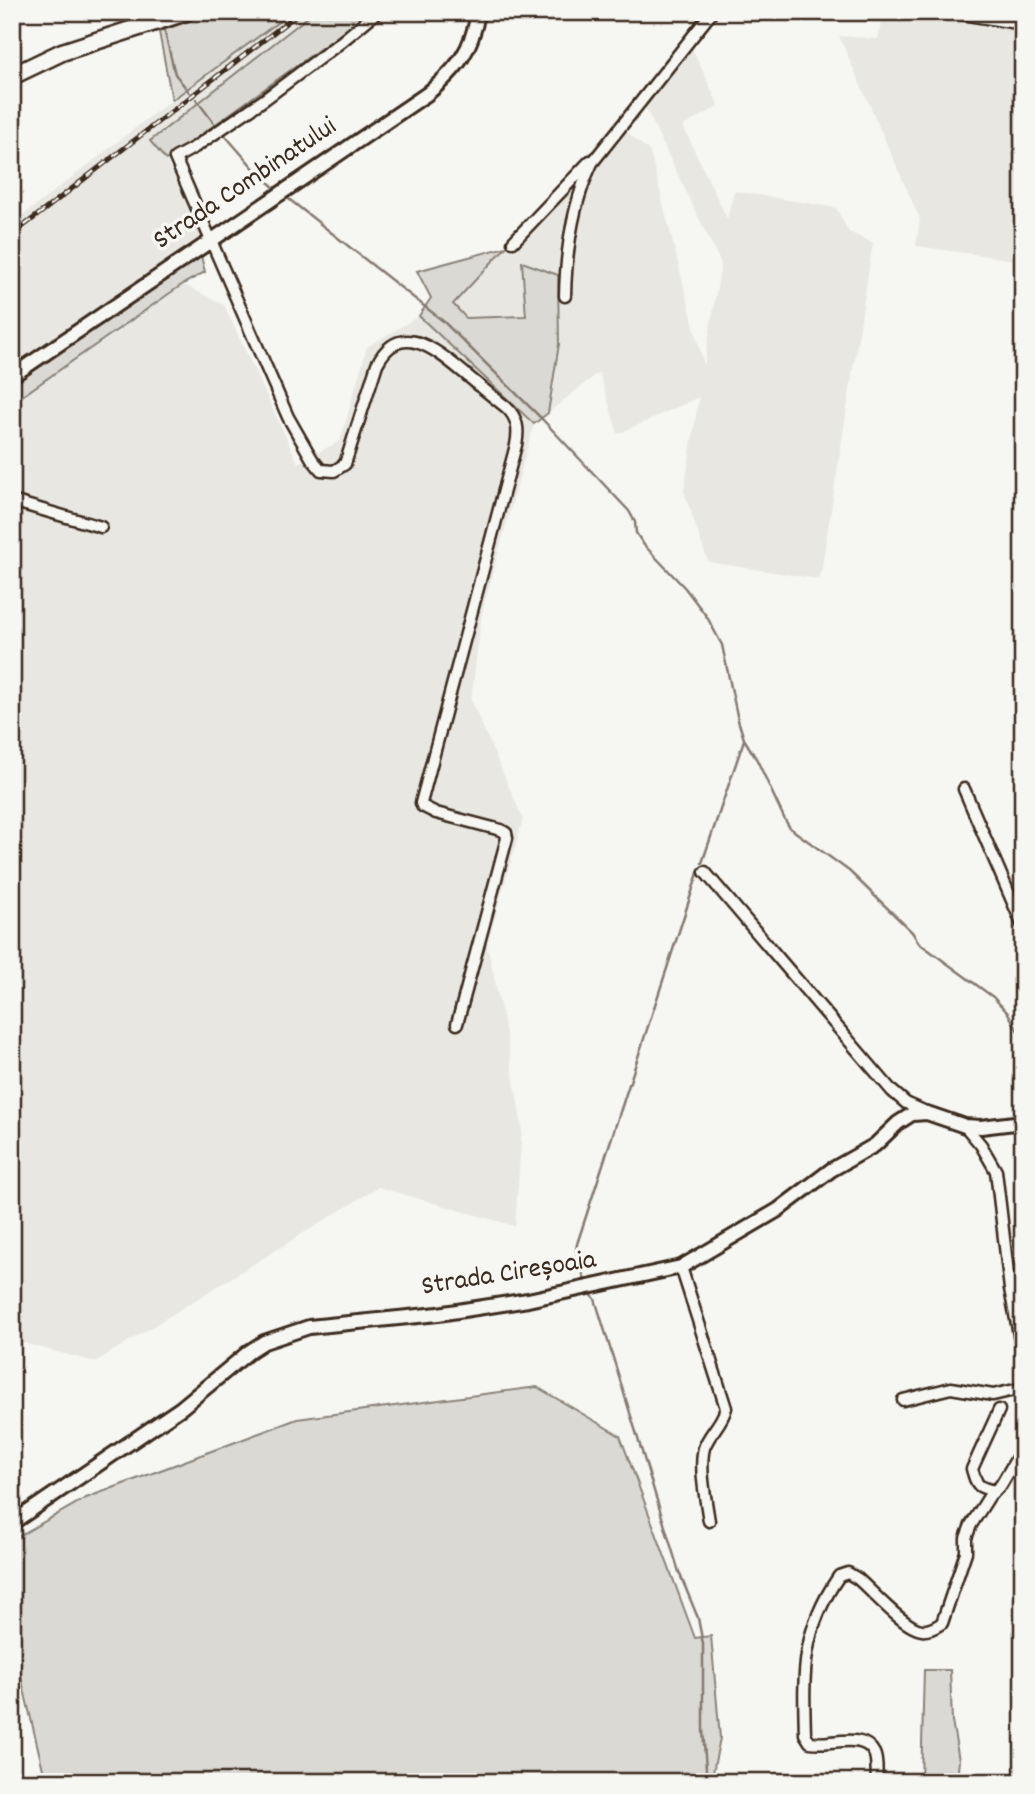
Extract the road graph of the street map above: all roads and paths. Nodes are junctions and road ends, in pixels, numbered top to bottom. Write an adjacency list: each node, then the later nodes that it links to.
1 (186, 12): 7 (main road)
2 (377, 12): 9 (street)
3 (478, 12): 9 (street, Strada Combinatului)
4 (712, 12): 8 (street)
5 (967, 12): 6 (main road)
6 (1023, 22)
7 (12, 76)
8 (600, 152): 10 (street); 11 (street)
9 (209, 242): 12 (street, Strada Combinatului); 18 (street)
10 (513, 242)
11 (565, 296)
12 (12, 376)
13 (12, 501): 14 (street)
14 (101, 527)
15 (964, 789): 17 (street)
16 (705, 872): 19 (street)
17 (1023, 926)
18 (457, 1024)
19 (927, 1112): 21 (street); 22 (street, Strada Cireșoaia)
20 (1021, 1122): 21 (street)
21 (965, 1126): 23 (street)
22 (681, 1267): 29 (street); 30 (street, Strada Cireșoaia)
23 (1023, 1354)
24 (1023, 1388): 25 (street)
25 (903, 1400)
26 (999, 1410): 28 (street)
27 (1023, 1453): 28 (street)
28 (995, 1491): 31 (street)
29 (709, 1521)
30 (12, 1523)
31 (877, 1782)

